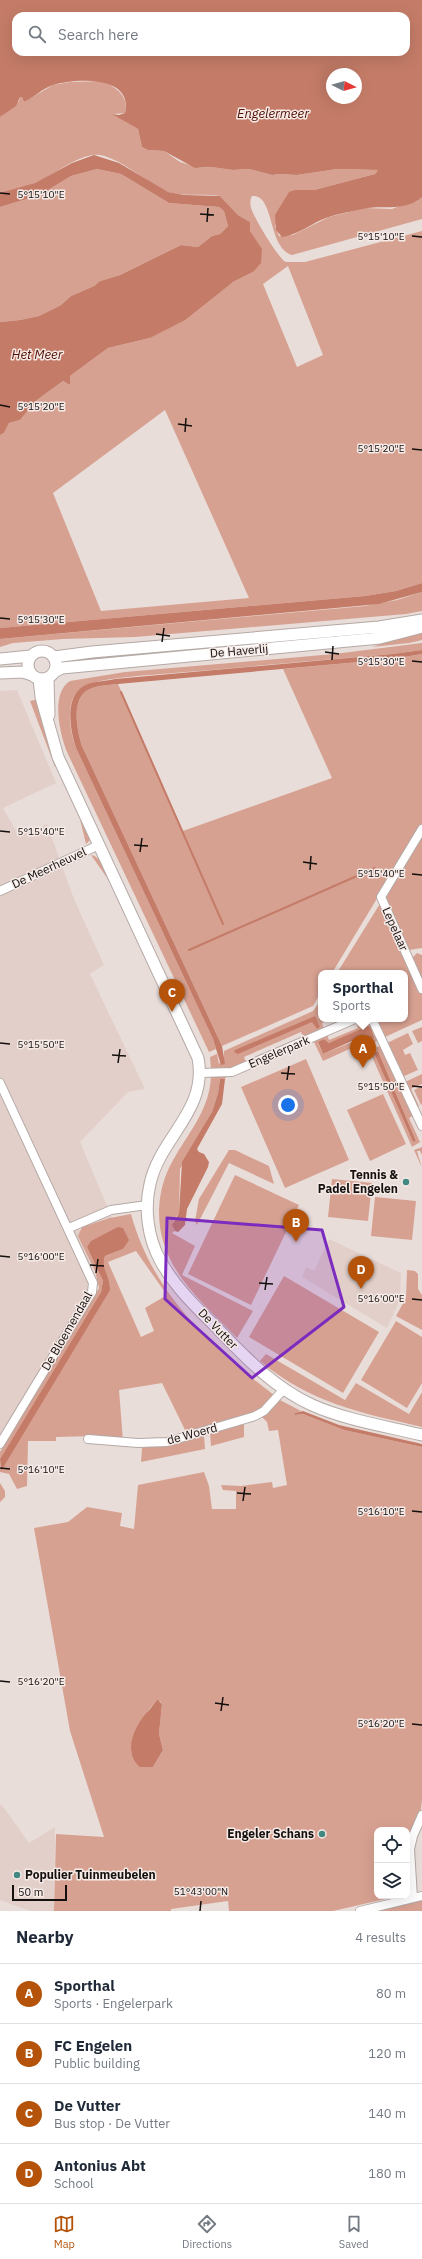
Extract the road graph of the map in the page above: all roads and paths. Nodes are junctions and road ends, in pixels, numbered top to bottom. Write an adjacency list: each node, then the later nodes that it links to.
1 (422, 620): 4 (street, De Haverlij)
2 (422, 628): 7 (street, De Haverlij)
3 (31, 656): 4 (street); 5 (street); 7 (street)
4 (54, 657): 7 (street)
5 (0, 659)
6 (0, 673): 7 (street, De Haverlij)
7 (44, 676): 9 (street, De Vutter)
8 (422, 829): 11 (street, Lepelaar)
9 (99, 845): 10 (street, De Meerheuvel); 14 (street, De Vutter)
10 (0, 891)
11 (422, 989)
12 (348, 1022): 14 (street, Engelerpark)
13 (373, 1022): 16 (street)
14 (200, 1073): 17 (street, De Vutter)
15 (0, 1083): 18 (street, De Bloemendaal)
16 (422, 1126)
17 (147, 1205): 18 (street); 19 (street, De Vutter)
18 (69, 1228): 22 (street, De Bloemendaal)
19 (284, 1389): 20 (street, De Vutter); 21 (street, de Woerd)
20 (422, 1435)
21 (88, 1439)
22 (0, 1444)
23 (422, 1817): 25 (street)
24 (422, 1896): 25 (street)
25 (412, 1898): 26 (street)
26 (360, 1911)

